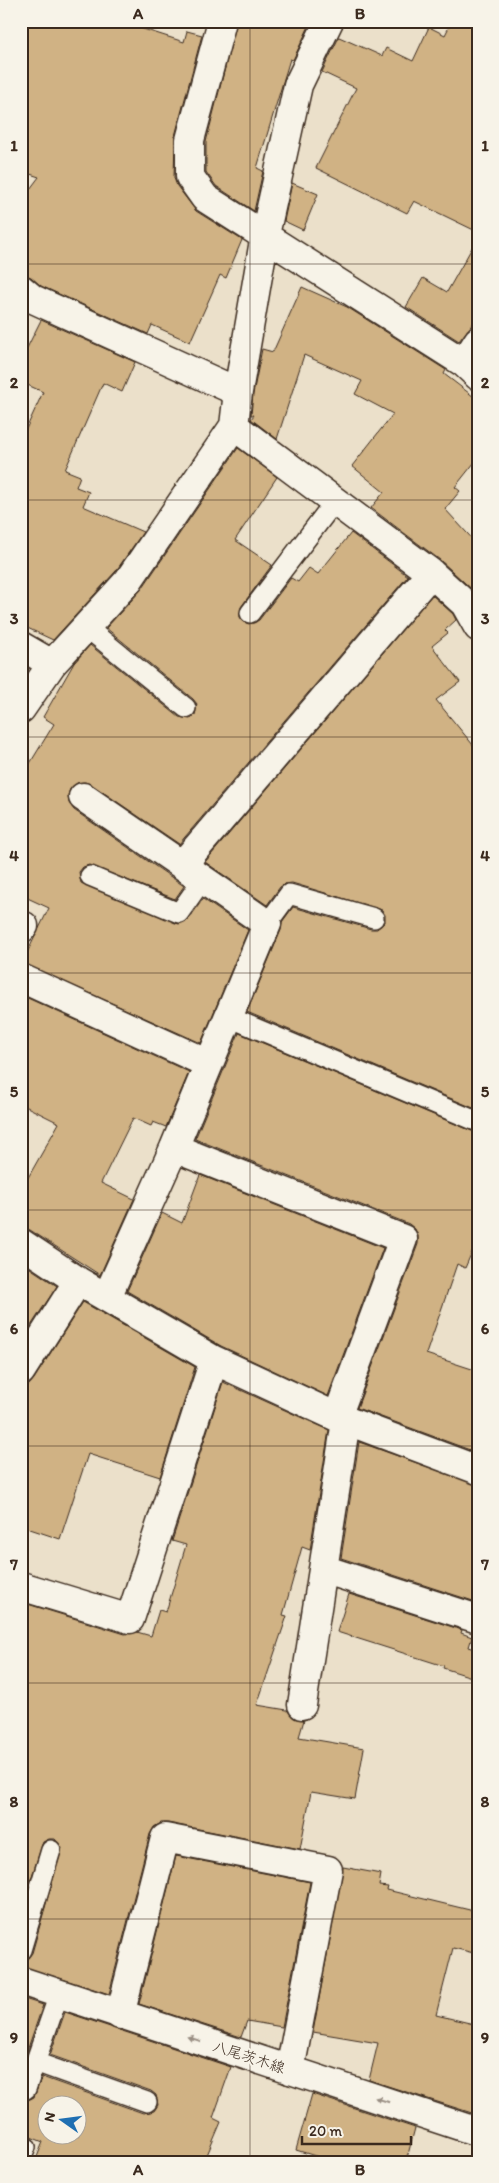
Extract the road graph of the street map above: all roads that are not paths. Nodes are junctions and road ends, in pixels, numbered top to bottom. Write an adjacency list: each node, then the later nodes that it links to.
1 (222, 21): 3 (street)
2 (329, 21): 3 (street)
3 (265, 235): 5 (street); 6 (street)
4 (25, 299): 6 (street)
5 (473, 360)
6 (238, 392): 7 (street)
7 (234, 426): 8 (street); 11 (street)
8 (336, 501): 9 (street); 10 (lane)
9 (431, 573): 12 (street); 18 (street)
10 (250, 613)
11 (86, 627): 14 (street); 15 (lane)
12 (478, 627)
13 (21, 646): 14 (street)
14 (52, 664): 16 (street)
15 (186, 708)
16 (21, 709)
17 (83, 797): 18 (street)
18 (193, 872): 19 (lane); 21 (street)
19 (90, 876)
20 (374, 918): 21 (lane)
21 (268, 924): 23 (street)
22 (21, 978): 24 (street)
23 (230, 1017): 24 (street); 25 (lane)
24 (210, 1064): 26 (street)
25 (476, 1121)
26 (174, 1148): 29 (street); 32 (street)
27 (21, 1243): 28 (street)
28 (78, 1281): 29 (street); 31 (street)
29 (106, 1297): 30 (street)
30 (214, 1360): 32 (street); 35 (street)
31 (21, 1371)
32 (342, 1419): 33 (street); 34 (street)
33 (478, 1470)
34 (323, 1569): 36 (street); 37 (street)
35 (21, 1586)
36 (478, 1620)
37 (302, 1705)
38 (51, 1850): 39 (lane)
39 (21, 1950)
40 (21, 1981): 41 (street, 八尾茨木線)
41 (59, 1994): 42 (street, 八尾茨木線); 43 (lane)
42 (120, 2015): 44 (street, 八尾茨木線, one-way to 42); 44 (street)
43 (35, 2062): 45 (lane); 46 (lane)
44 (290, 2070): 47 (street, 八尾茨木線, one-way to 44)
45 (26, 2089)
46 (147, 2102)
47 (478, 2132)

